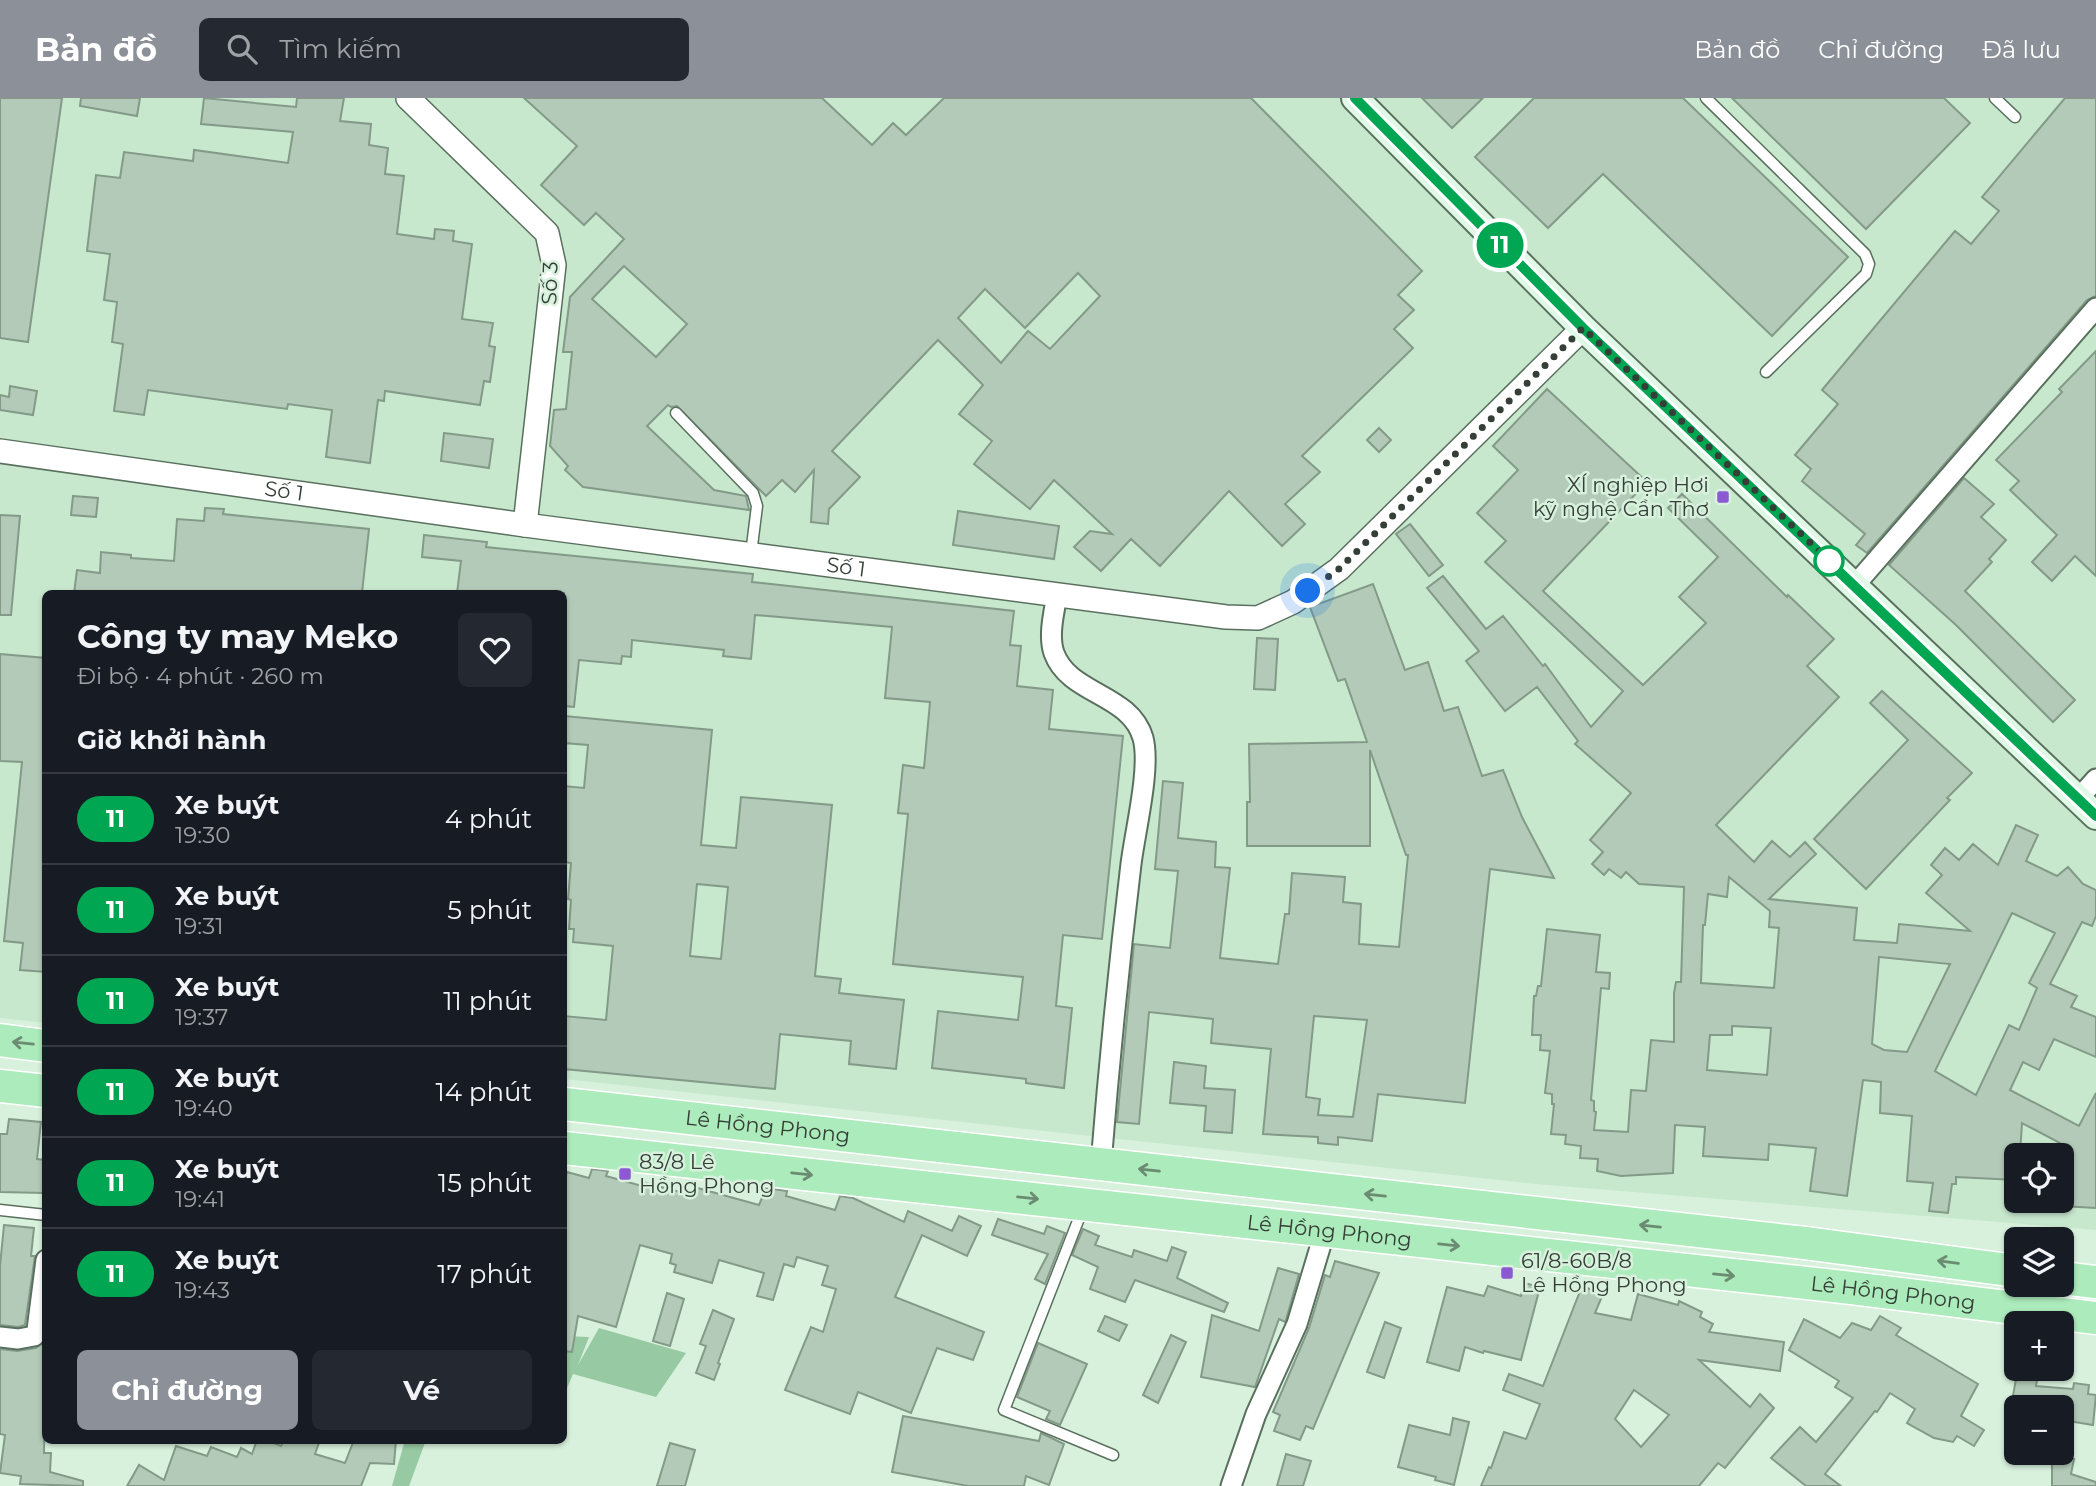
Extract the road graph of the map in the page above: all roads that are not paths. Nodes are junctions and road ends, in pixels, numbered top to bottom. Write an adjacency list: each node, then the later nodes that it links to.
1 (408, 98): 11 (street, Số 3)
2 (1355, 98): 7 (main road)
3 (1706, 98): 8 (lane)
4 (1995, 98): 5 (lane)
5 (2015, 117)
6 (2096, 308): 13 (street)
7 (1583, 328): 13 (main road); 14 (street, Số 1)
8 (1766, 372)
9 (676, 413): 12 (lane)
10 (0, 451): 11 (street, Số 1)
11 (525, 525): 12 (street, Số 1)
12 (751, 555): 14 (street, Số 1)
13 (1855, 585): 15 (main road)
14 (1057, 595): 22 (street)
15 (2090, 797)
16 (0, 1040): 17 (highway, one-way to 16)
17 (42, 1045)
18 (0, 1086): 19 (highway)
19 (42, 1091)
20 (567, 1104): 22 (highway, Lê Hồng Phong)
21 (567, 1147): 23 (highway, Lê Hồng Phong, one-way to 23)
22 (1101, 1164): 27 (highway, Lê Hồng Phong, one-way to 22)
23 (1085, 1205): 26 (highway, Lê Hồng Phong); 33 (lane)
24 (0, 1210): 25 (lane)
25 (42, 1214)
26 (1325, 1231): 31 (highway, Lê Hồng Phong, one-way to 31); 34 (street)
27 (2004, 1270)
28 (2074, 1279): 29 (highway)
29 (2096, 1282)
30 (42, 1292): 32 (street)
31 (2096, 1318)
32 (0, 1337)
33 (1113, 1455)
34 (1231, 1486)

